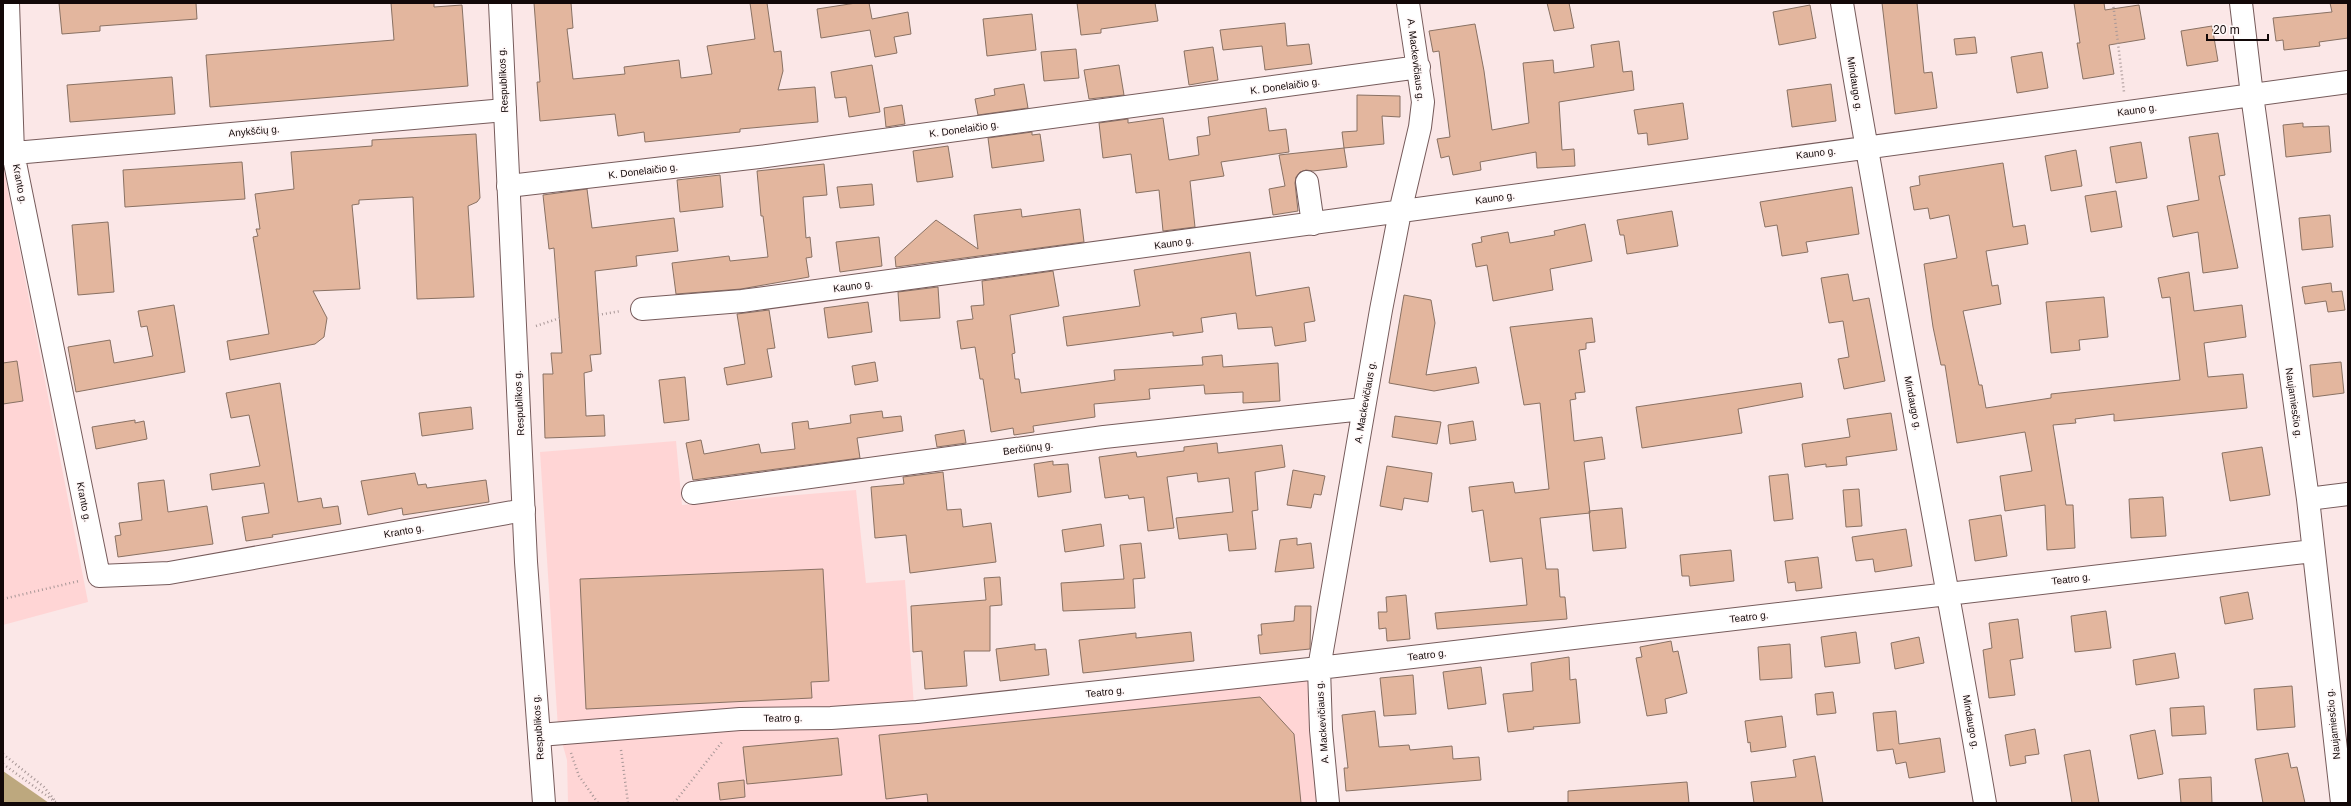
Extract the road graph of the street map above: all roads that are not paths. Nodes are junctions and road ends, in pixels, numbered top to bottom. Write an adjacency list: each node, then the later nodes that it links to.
1 (8, 3): 11 (street, Kranto g.)
2 (500, 3): 9 (street, Respublikos g.)
3 (1408, 3): 6 (street, A. Mackevičiaus g.)
4 (1842, 3): 10 (street, Mindaugo g.)
5 (2241, 3): 8 (street, Naujamiesčio g.)
6 (1419, 68): 13 (street, K. Donelaičio g.); 14 (street, A. Mackevičiaus g.)
7 (2348, 82): 8 (street, Kauno g.)
8 (2252, 95): 10 (street, Kauno g.); 20 (street, Naujamiesčio g.)
9 (505, 110): 11 (street, Anykščių g.); 13 (street, Respublikos g.)
10 (1865, 147): 14 (street, Kauno g.); 23 (street, Mindaugo g.)
11 (8, 153): 21 (street, Kranto g.)
12 (1307, 182): 15 (street)
13 (508, 186): 21 (street, Respublikos g.)
14 (1400, 212): 15 (street, Kauno g.); 17 (street, A. Mackevičiaus g.)
15 (1313, 224): 16 (street, Kauno g.)
16 (642, 309)
17 (1363, 409): 18 (street, Berčiūnų g.); 24 (street, A. Mackevičiaus g.)
18 (692, 493)
19 (2348, 494): 20 (street)
20 (2308, 499): 22 (street, Naujamiesčio g.)
21 (524, 510): 25 (street, Respublikos g.)
22 (2313, 551): 23 (street, Teatro g.); 29 (street, Naujamiesčio g.)
23 (1949, 593): 24 (street, Teatro g.); 28 (street, Mindaugo g.)
24 (1319, 668): 25 (street, Teatro g.); 27 (street, A. Mackevičiaus g.)
25 (539, 735): 26 (street, Respublikos g.)
26 (544, 803)
27 (1328, 803)
28 (1985, 803)
29 (2342, 803)

